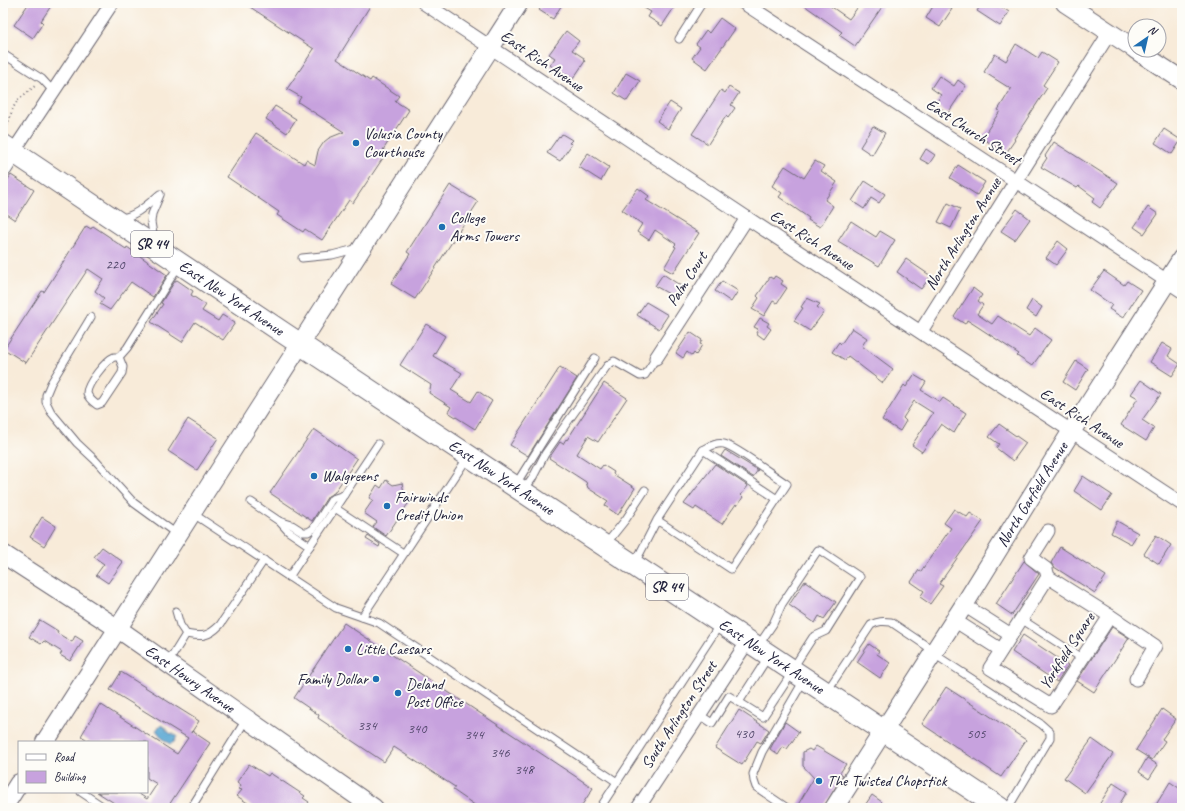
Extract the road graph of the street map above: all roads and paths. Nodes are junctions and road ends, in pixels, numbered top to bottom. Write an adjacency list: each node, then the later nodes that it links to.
1 (424, 3): 10 (street, East Rich Avenue)
2 (519, 3): 10 (street)
3 (702, 3): 8 (lane)
4 (744, 3): 17 (street, East Church Street)
5 (1065, 3): 7 (street)
6 (107, 5): 15 (street)
7 (1110, 32): 9 (street); 17 (street, North Arlington Avenue)
8 (679, 39)
9 (1127, 44)
10 (492, 48): 19 (street, East Rich Avenue); 21 (street)
11 (3, 54): 13 (lane)
12 (1148, 58): 14 (street)
13 (42, 79): 15 (lane); 16 (path)
14 (1182, 80)
15 (53, 91): 16 (street)
16 (6, 149): 18 (main road, East New York Avenue / SR 44)
17 (1016, 181): 25 (street, East Church Street); 27 (street, North Arlington Avenue)
18 (112, 218): 20 (main road, East New York Avenue / SR 44); 20 (lane)
19 (747, 218): 27 (street, East Rich Avenue); 31 (street, Palm Court)
20 (155, 247): 24 (main road, East New York Avenue / SR 44)
21 (363, 247): 22 (lane); 28 (street)
22 (302, 258)
23 (1182, 258): 25 (street, North Garfield Avenue)
24 (180, 263): 28 (main road, East New York Avenue / SR 44); 29 (lane)
25 (1175, 286): 32 (street, North Garfield Avenue)
26 (91, 317): 47 (lane)
27 (920, 332): 32 (street, East Rich Avenue)
28 (300, 344): 35 (main road, East New York Avenue / SR 44); 43 (street)
29 (119, 357): 29 (lane)
30 (596, 358): 36 (lane)
31 (656, 358): 36 (lane)
32 (1071, 432): 41 (street, East Rich Avenue); 57 (street, North Garfield Avenue)
33 (378, 444): 38 (lane)
34 (703, 450): 39 (lane); 39 (lane); 44 (lane)
35 (469, 456): 36 (main road, East New York Avenue / SR 44); 50 (lane)
36 (519, 489): 49 (main road, East New York Avenue / SR 44)
37 (645, 490): 49 (lane)
38 (344, 495): 42 (lane); 45 (lane)
39 (777, 499): 44 (lane)
40 (251, 502): 45 (lane)
41 (1182, 504)
42 (335, 508): 48 (lane); 50 (lane)
43 (192, 513): 47 (street); 52 (lane)
44 (657, 520): 53 (lane)
45 (279, 521): 48 (lane)
46 (1048, 531): 55 (street)
47 (178, 535): 62 (street)
48 (310, 546): 54 (lane)
49 (605, 546): 53 (main road, East New York Avenue / SR 44)
50 (403, 553): 59 (lane)
51 (3, 554): 62 (street, East Howry Avenue)
52 (264, 560): 54 (lane); 63 (lane)
53 (634, 565): 61 (main road, East New York Avenue / SR 44)
54 (289, 577): 59 (lane)
55 (1048, 577): 58 (street, Yorkfield Square); 60 (street, Yorkfield Square)
56 (176, 611): 63 (lane)
57 (959, 613): 64 (street); 66 (street); 67 (street, North Garfield Avenue)
58 (1110, 616): 68 (street, Yorkfield Square); 71 (street)
59 (362, 617): 78 (lane)
60 (1021, 619): 64 (street, Yorkfield Square); 68 (lane)
61 (721, 623): 65 (main road, East New York Avenue / SR 44); 78 (lane)
62 (118, 628): 69 (street, East Howry Avenue); 77 (street)
63 (186, 634): 69 (lane)
64 (1011, 635): 66 (street, Yorkfield Square)
65 (758, 648): 70 (main road, East New York Avenue / SR 44); 70 (lane); 73 (lane); 74 (street, South Arlington Street)
66 (1001, 650): 68 (street, Yorkfield Square)
67 (934, 652): 72 (lane); 76 (street, North Garfield Avenue); 90 (lane)
68 (1083, 659)
69 (168, 663): 75 (street, East Howry Avenue)
70 (796, 673): 72 (main road, East New York Avenue / SR 44); 73 (lane); 87 (lane)
71 (1136, 679)
72 (826, 693): 76 (main road, East New York Avenue / SR 44)
73 (739, 702): 74 (lane)
74 (700, 715): 86 (street, South Arlington Street)
75 (247, 718): 83 (lane); 84 (street, East Howry Avenue)
76 (884, 731): 88 (street, North Garfield Avenue); 89 (main road, East New York Avenue / SR 44)
77 (46, 741)
78 (617, 782): 85 (lane)
79 (18, 785): 81 (street)
80 (82, 793): 82 (lane)
81 (3, 808)
82 (105, 808)
83 (191, 808)
84 (374, 808)
85 (600, 808)
86 (638, 808)
87 (787, 808)
88 (834, 808)
89 (1000, 808)
90 (1008, 808)

